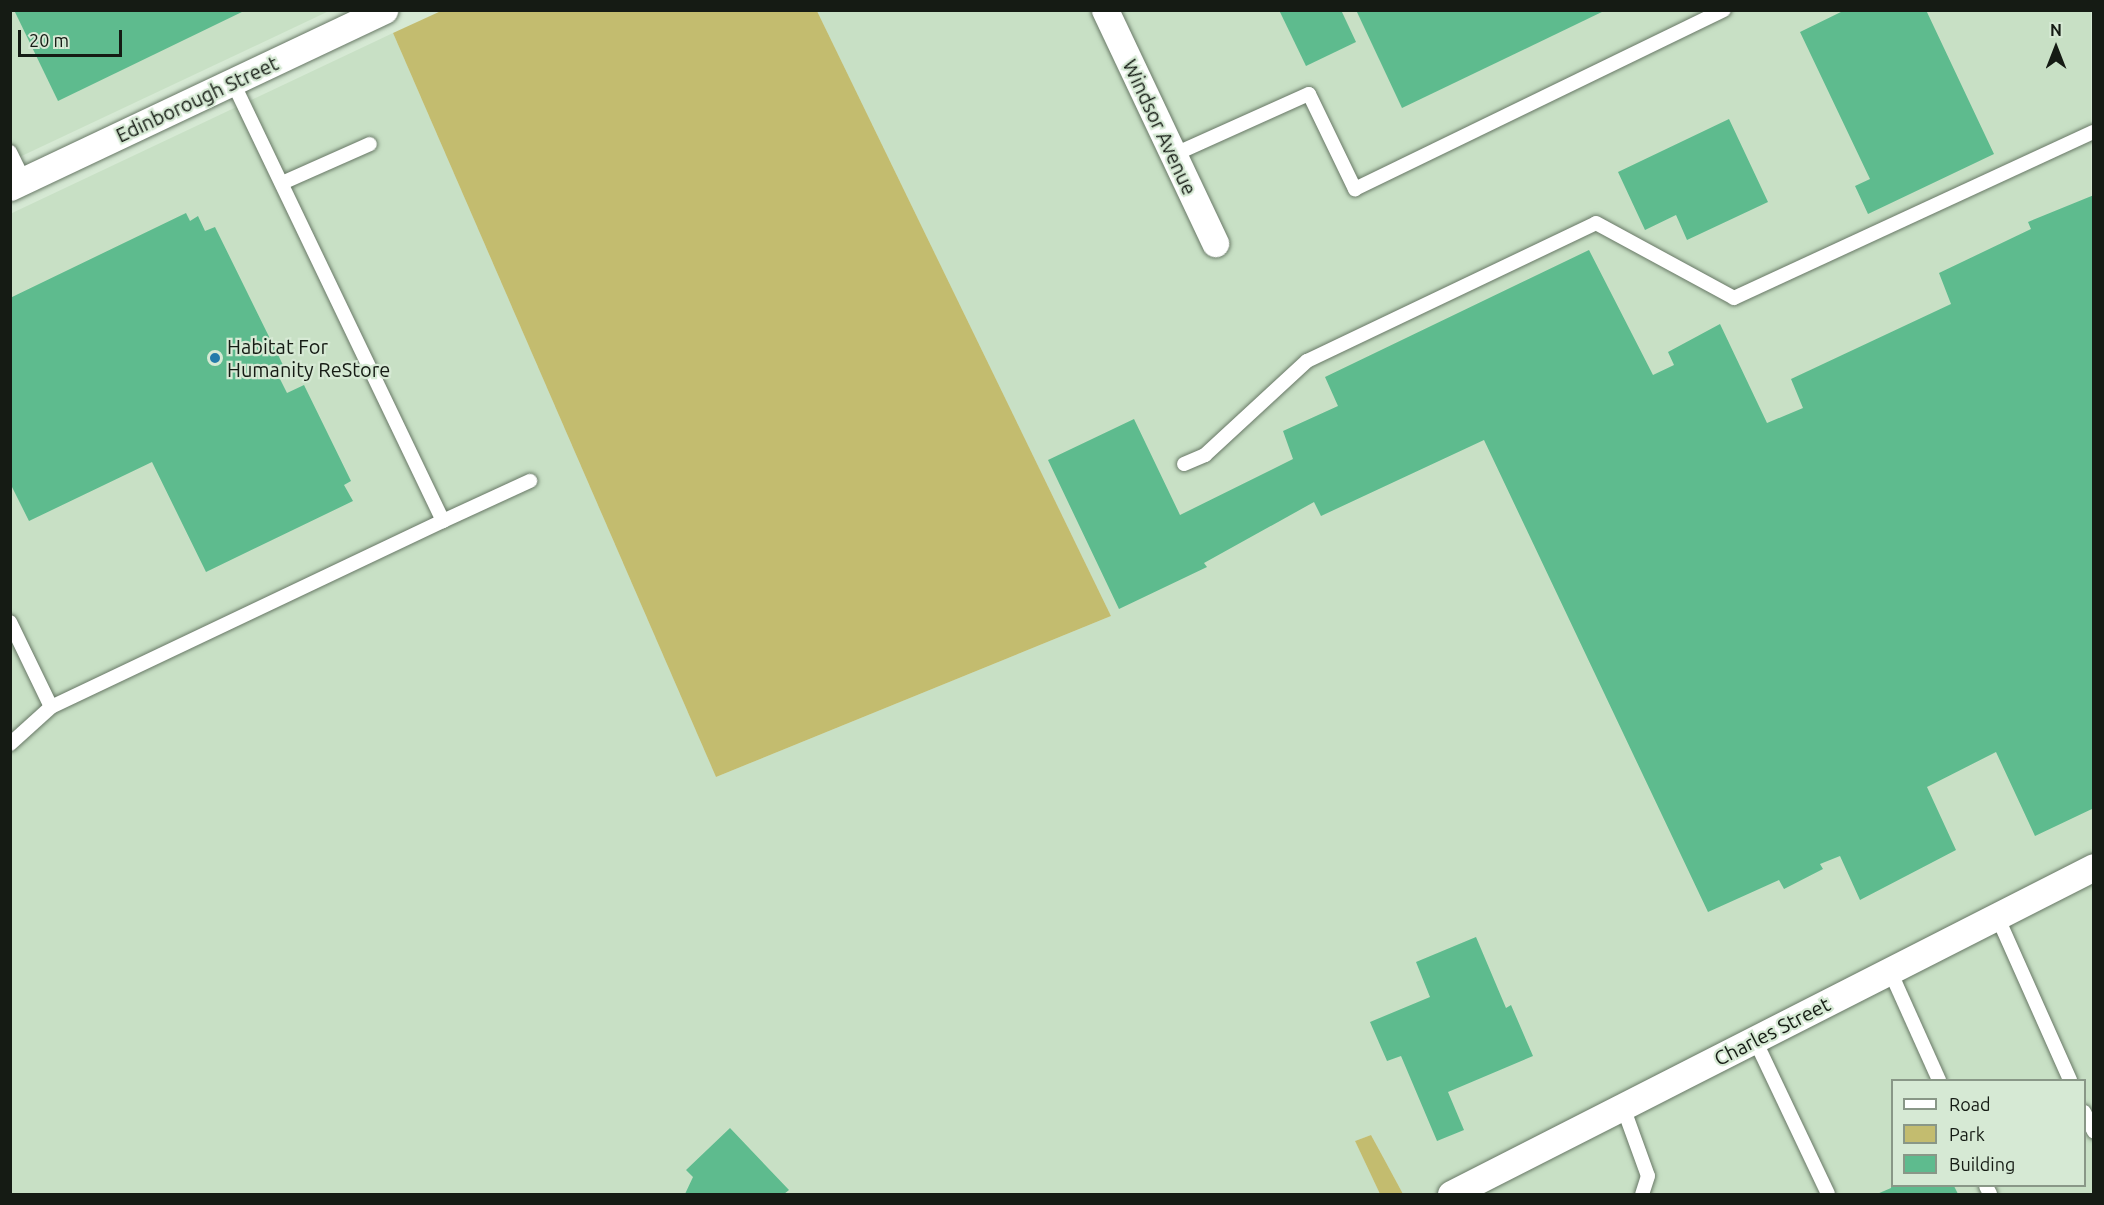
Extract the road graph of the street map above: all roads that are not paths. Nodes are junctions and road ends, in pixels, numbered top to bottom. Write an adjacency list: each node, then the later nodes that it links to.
1 (1105, 10): 8 (street, Windsor Avenue)
2 (1724, 10): 8 (lane)
3 (371, 13): 4 (street, Edinborough Street)
4 (233, 82): 9 (lane); 10 (street, Edinborough Street)
5 (2094, 132): 12 (lane)
6 (370, 144): 9 (lane)
7 (10, 152): 10 (lane)
8 (1173, 154): 11 (street, Windsor Avenue)
9 (282, 183): 14 (lane)
10 (17, 184)
11 (1215, 243)
12 (1184, 464)
13 (530, 481): 14 (lane)
14 (443, 521): 16 (lane)
15 (10, 622): 16 (lane)
16 (51, 707): 17 (lane)
17 (10, 744)
18 (2094, 867): 19 (street, Charles Street)
19 (1997, 916): 20 (street, Charles Street); 23 (lane)
20 (1890, 971): 21 (street, Charles Street); 22 (lane)
21 (1755, 1040): 24 (street, Charles Street); 29 (lane)
22 (1939, 1079)
23 (2070, 1079)
24 (1623, 1107): 27 (street, Charles Street); 28 (lane)
25 (2086, 1114): 26 (lane)
26 (2094, 1132)
27 (1464, 1192)
28 (1642, 1194)
29 (1828, 1194)

